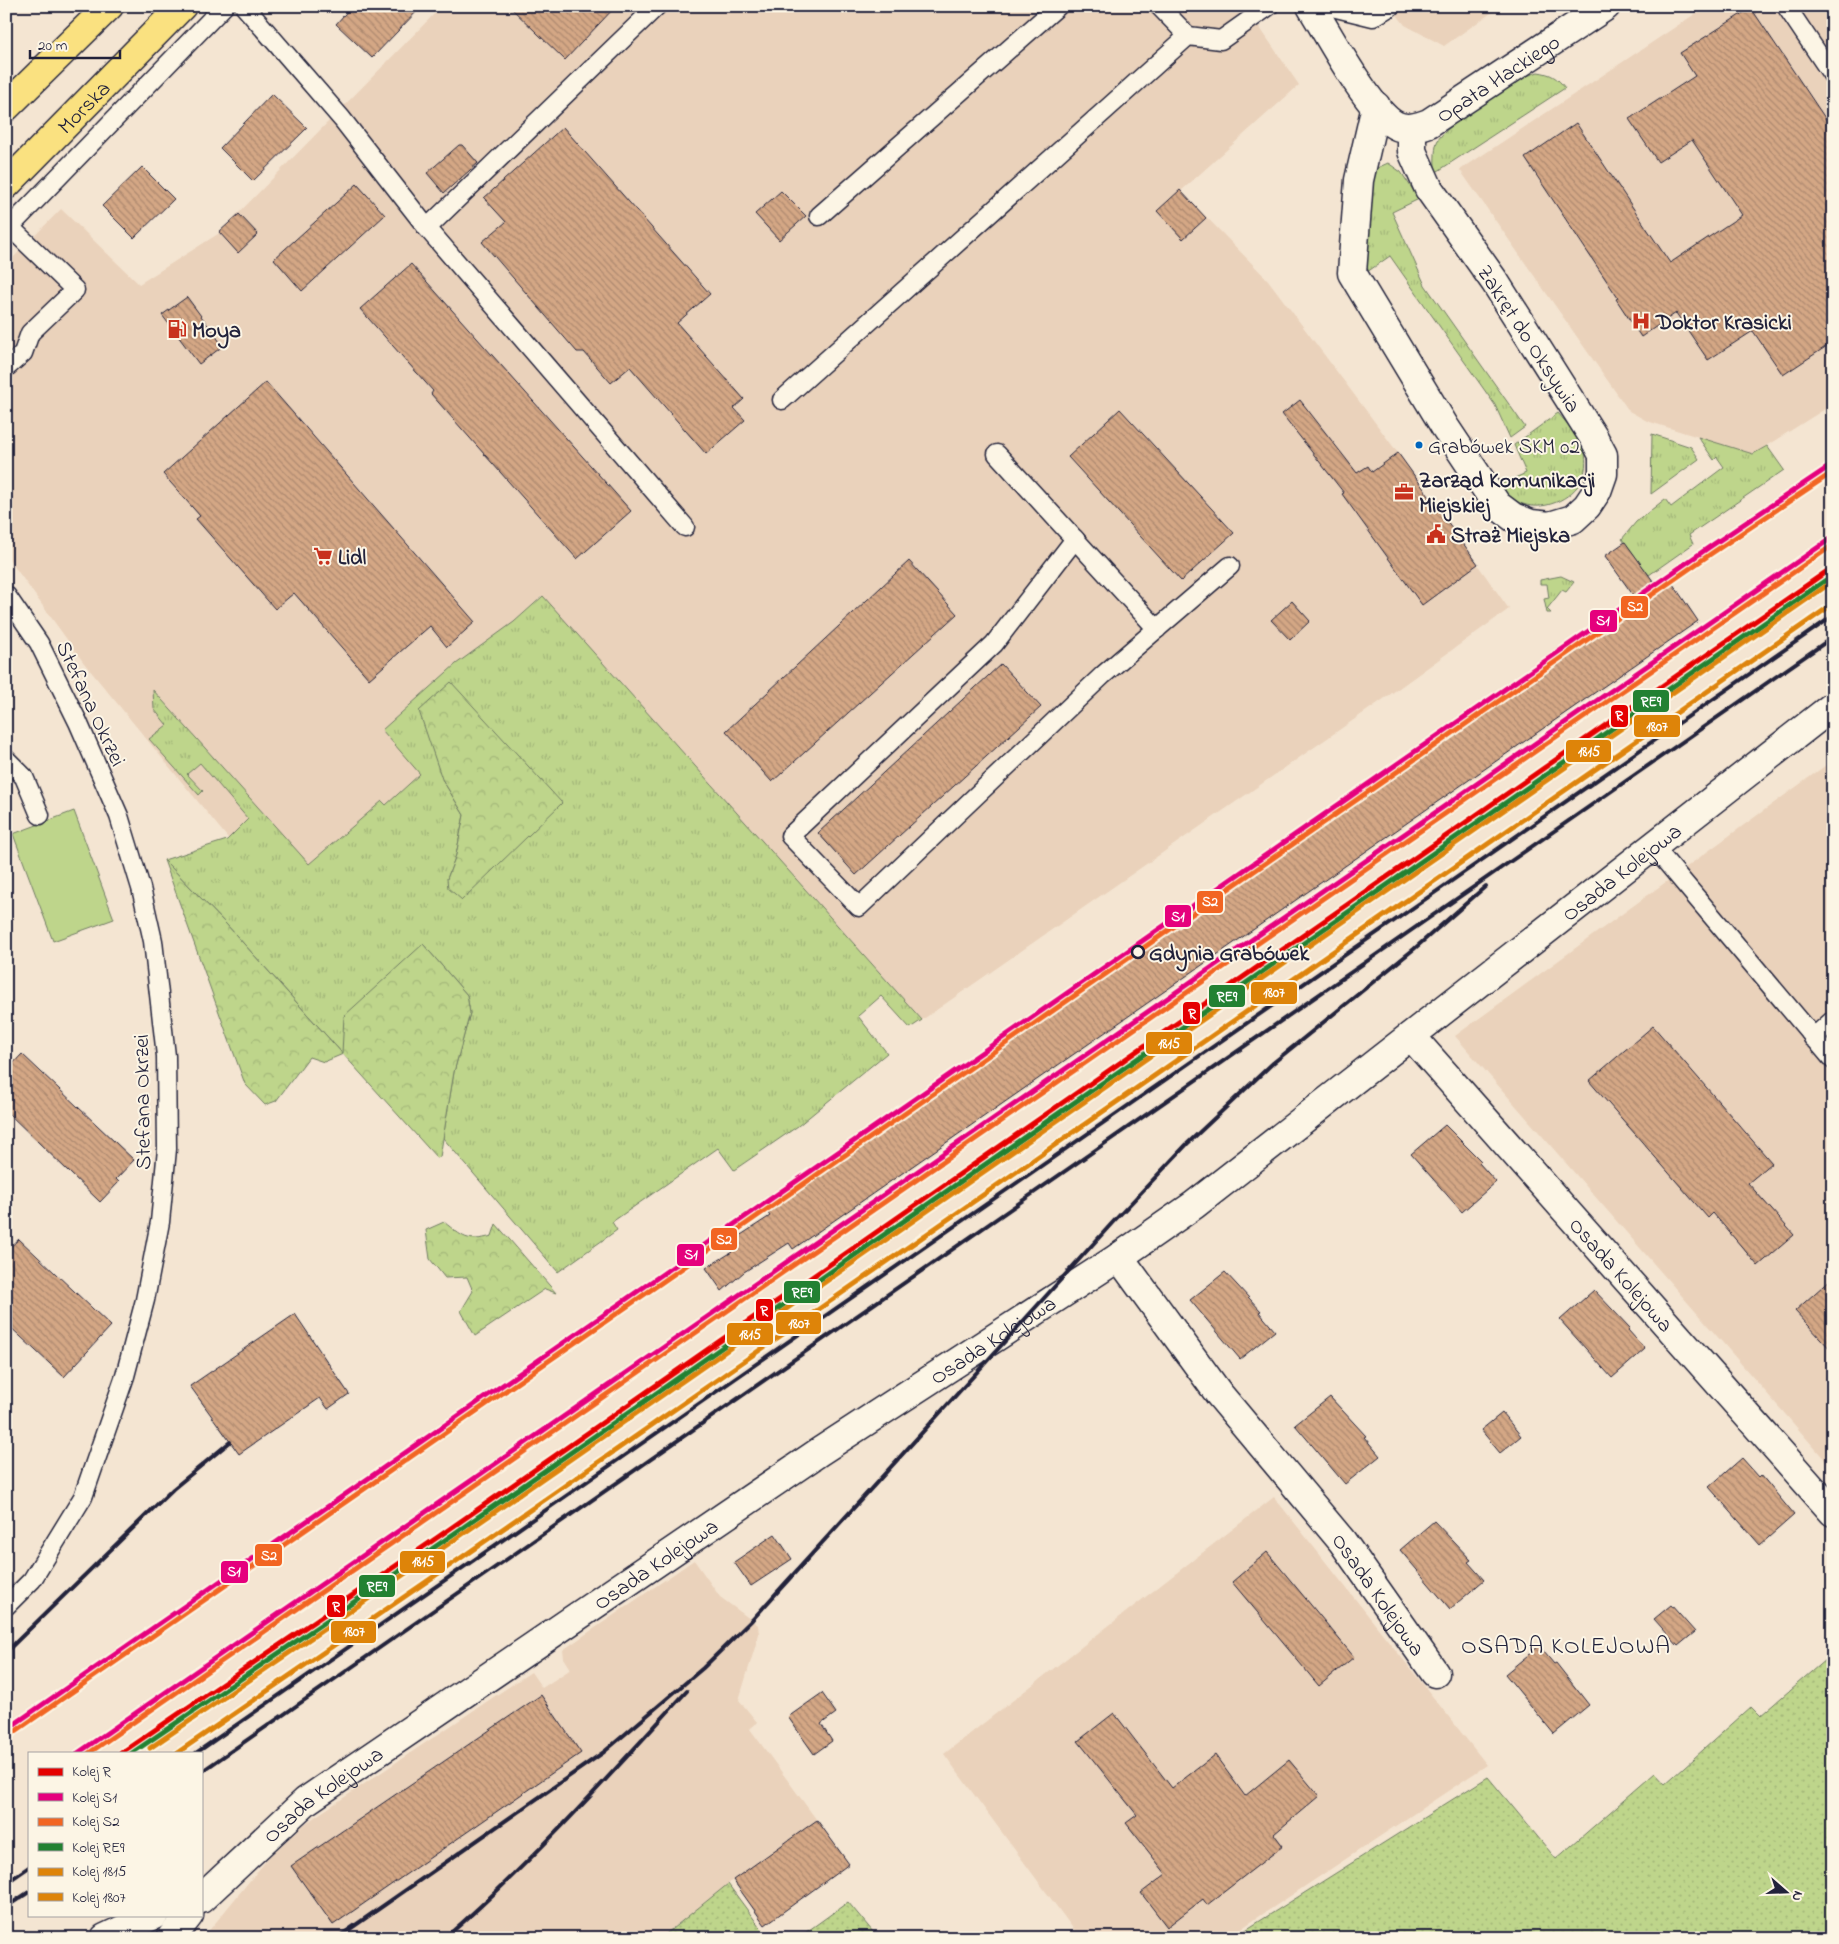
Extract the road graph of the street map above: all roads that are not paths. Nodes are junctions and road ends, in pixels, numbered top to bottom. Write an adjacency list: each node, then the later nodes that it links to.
1 (109, 6): 16 (main road)
2 (182, 6): 19 (main road, Morska)
3 (224, 6): 22 (lane)
4 (244, 6): 21 (lane)
5 (657, 6): 21 (lane)
6 (1058, 6): 20 (lane)
7 (1159, 6): 14 (lane)
8 (1268, 6): 14 (lane)
9 (1311, 6): 17 (street)
10 (1328, 6): 11 (lane)
11 (1391, 6)
12 (1606, 6): 18 (street, Opata Hackiego)
13 (1786, 6): 15 (lane)
14 (1188, 36): 24 (lane)
15 (1833, 76)
16 (6, 106)
17 (1376, 106): 18 (street); 18 (street, Zakręt do Oksywia)
18 (1412, 128)
19 (6, 185)
20 (819, 216)
21 (427, 228): 26 (lane)
22 (8, 229): 23 (lane)
23 (6, 368)
24 (782, 400)
25 (997, 454): 27 (lane)
26 (685, 527)
27 (1075, 539): 30 (lane); 30 (lane)
28 (1230, 566): 30 (lane)
29 (6, 595): 41 (lane, Stefana Okrzei)
30 (1157, 629)
31 (1833, 706): 34 (street, Osada Kolejowa)
32 (6, 758): 33 (lane)
33 (40, 815)
34 (1653, 846): 36 (street, Osada Kolejowa); 37 (lane)
35 (1833, 1020): 37 (lane)
36 (1410, 1036): 39 (street, Osada Kolejowa); 40 (street, Osada Kolejowa)
37 (1813, 1038): 38 (lane)
38 (1833, 1060)
39 (1120, 1257): 42 (street, Osada Kolejowa); 43 (street, Osada Kolejowa)
40 (1833, 1512)
41 (6, 1606)
42 (1435, 1673)
43 (203, 1895)
44 (152, 1916): 46 (street)
45 (187, 1916): 47 (street)
46 (104, 1938)
47 (171, 1938)

